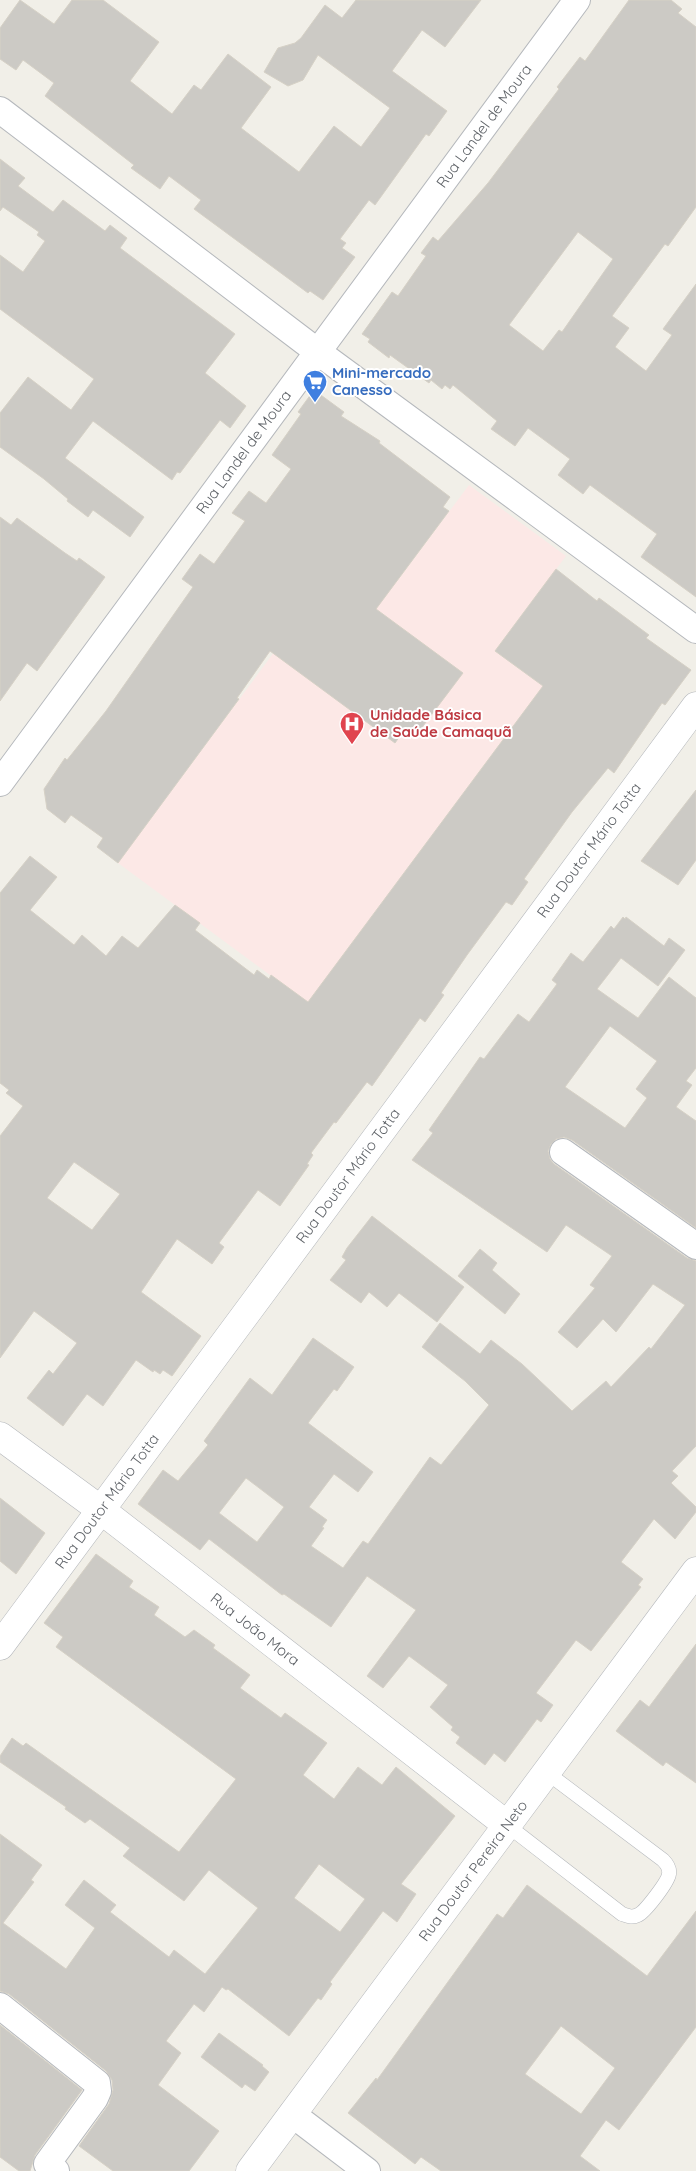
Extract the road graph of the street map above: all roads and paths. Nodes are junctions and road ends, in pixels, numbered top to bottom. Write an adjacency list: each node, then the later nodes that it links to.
1 (577, 0): 3 (street, Rua Landel de Moura)
2 (0, 110): 3 (street)
3 (318, 352): 4 (street); 6 (street, Rua Landel de Moura)
4 (696, 630)
5 (696, 706): 10 (street, Rua Doutor Mário Totta)
6 (0, 783)
7 (563, 1152): 8 (street)
8 (696, 1246)
9 (0, 1436): 10 (street, Rua João Mora)
10 (101, 1510): 12 (street, Rua Doutor Mário Totta); 14 (street, Rua João Mora)
11 (696, 1571): 13 (street, Rua Doutor Pereira Neto)
12 (0, 1646)
13 (546, 1772): 14 (street, Rua Doutor Pereira Neto); 14 (lane)
14 (507, 1825): 16 (street, Rua Doutor Pereira Neto)
15 (0, 2006): 17 (street)
16 (292, 2114): 18 (street, Rua Doutor Pereira Neto); 19 (street)
17 (48, 2169)
18 (250, 2171)
19 (367, 2171)

